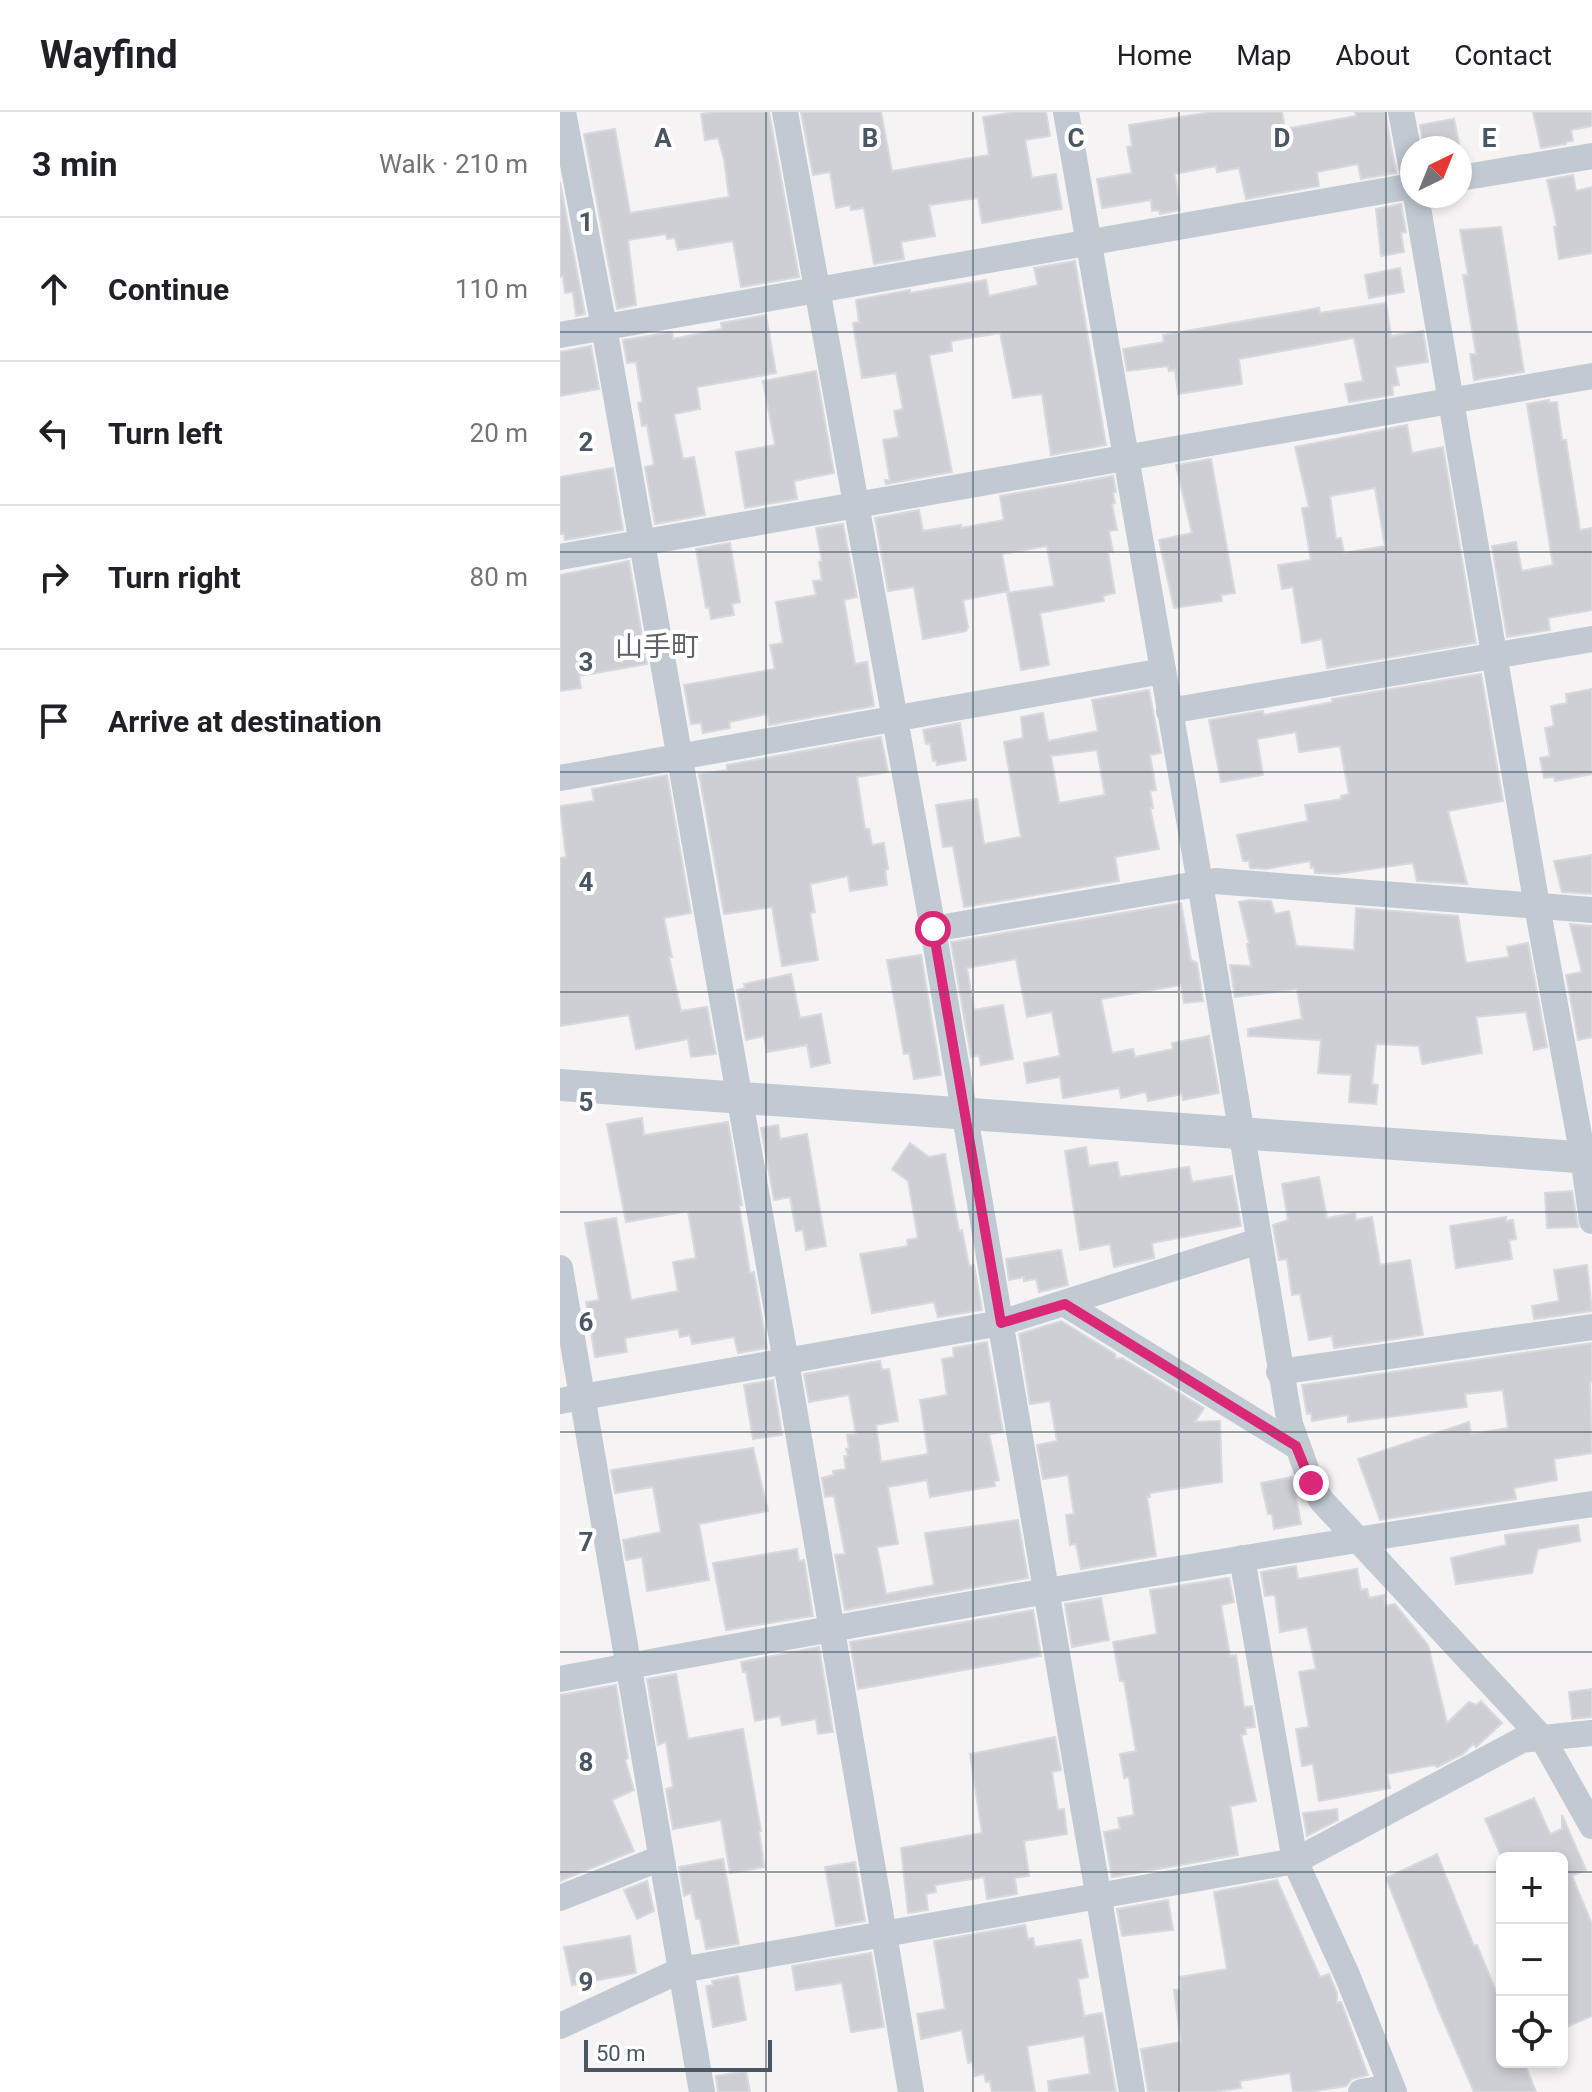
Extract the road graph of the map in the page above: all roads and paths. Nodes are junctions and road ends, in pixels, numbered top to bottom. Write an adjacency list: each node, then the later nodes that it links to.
1 (563, 112): 12 (street)
2 (785, 112): 11 (street)
3 (1066, 112): 10 (street)
4 (1401, 112): 5 (street)
5 (1406, 136)
6 (1592, 156): 7 (street)
7 (1472, 176)
8 (1400, 188): 10 (street)
9 (1418, 208): 15 (street)
10 (1089, 241): 11 (street); 16 (street)
11 (818, 289): 12 (street); 17 (street)
12 (604, 327): 13 (street); 18 (street)
13 (560, 335)
14 (1592, 376): 15 (street)
15 (1450, 400): 16 (street); 21 (street)
16 (1125, 457): 17 (street); 22 (street)
17 (858, 504): 18 (street); 24 (street)
18 (641, 543): 19 (street); 25 (street)
19 (560, 557)
20 (1592, 639): 21 (street)
21 (1494, 657): 23 (street); 28 (street)
22 (1163, 671): 23 (street); 24 (street)
23 (1169, 711): 27 (street)
24 (896, 720): 25 (street); 30 (street)
25 (679, 757): 26 (street); 32 (street)
26 (560, 778)
27 (1200, 883): 28 (street); 30 (street); 34 (street)
28 (1537, 906): 29 (street); 35 (street)
29 (1592, 910)
30 (933, 929): 33 (street)
31 (560, 1085): 32 (street)
32 (738, 1099): 33 (street); 42 (street)
33 (963, 1114): 34 (street); 40 (street)
34 (1241, 1132): 35 (street); 37 (street)
35 (1588, 1158): 36 (street)
36 (1592, 1221)
37 (1259, 1241): 39 (street); 43 (street)
38 (560, 1268): 44 (street)
39 (1065, 1304): 40 (street); 45 (street)
40 (1001, 1323): 42 (street); 49 (street)
41 (1592, 1327): 43 (street)
42 (786, 1362): 44 (street); 50 (street)
43 (1279, 1372): 45 (street)
44 (571, 1399): 51 (street)
45 (1296, 1446): 47 (street)
46 (1592, 1504): 47 (street)
47 (1358, 1539): 48 (street); 54 (street)
48 (1242, 1558): 49 (street); 57 (street)
49 (1047, 1591): 50 (street); 59 (street)
50 (832, 1630): 51 (street); 60 (street)
51 (629, 1666): 52 (street); 56 (street)
52 (560, 1679)
53 (1592, 1733): 54 (street)
54 (1543, 1739): 55 (street); 57 (street)
55 (1592, 1826)
56 (661, 1858): 58 (street); 61 (street)
57 (1295, 1861): 59 (street); 63 (street)
58 (560, 1898)
59 (1100, 1898): 60 (street); 66 (street)
60 (883, 1936): 61 (street); 65 (street)
61 (681, 1970): 62 (street); 64 (street)
62 (560, 2026)
63 (1392, 2089): 67 (street)
64 (702, 2092)
65 (911, 2092)
66 (1132, 2092)
67 (1361, 2092)

